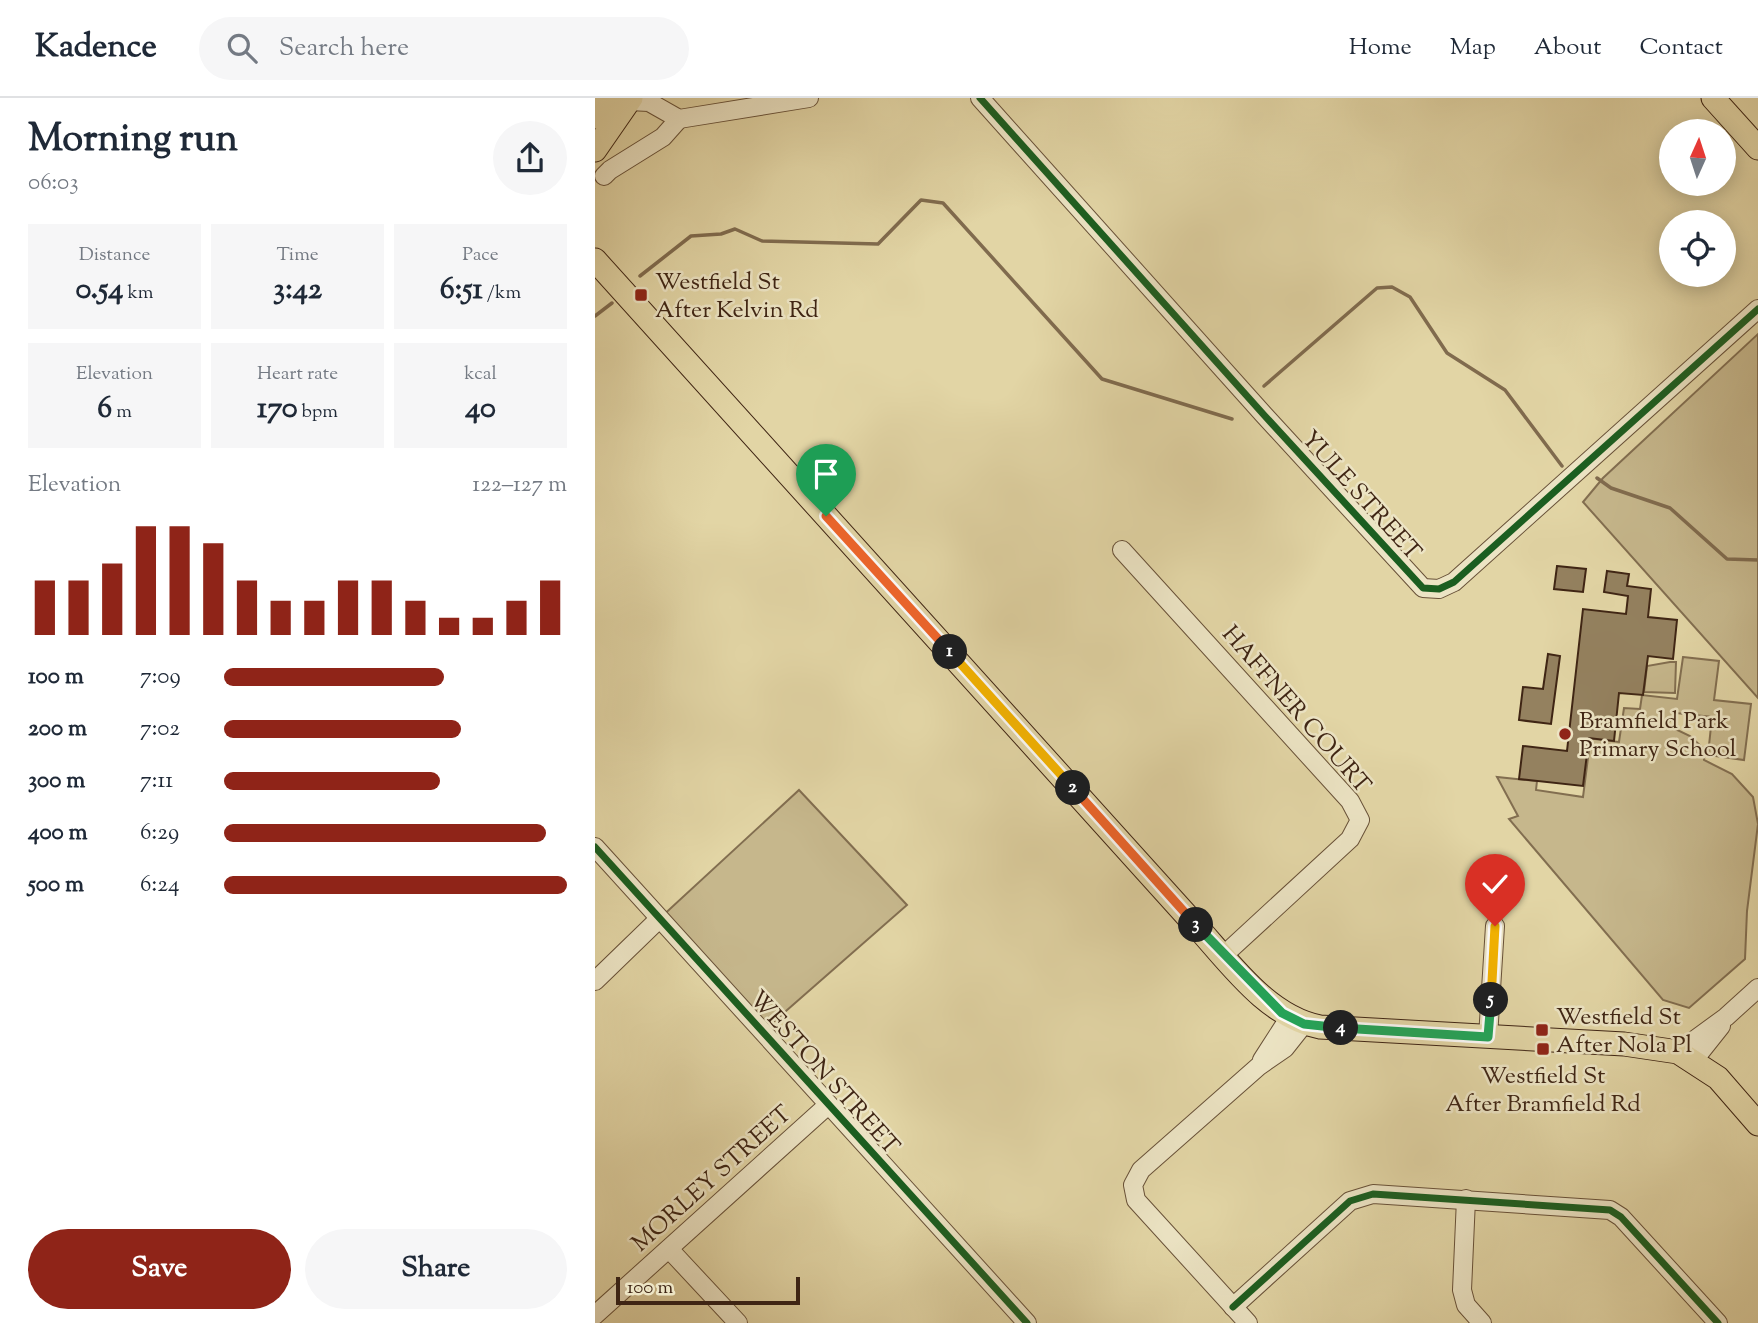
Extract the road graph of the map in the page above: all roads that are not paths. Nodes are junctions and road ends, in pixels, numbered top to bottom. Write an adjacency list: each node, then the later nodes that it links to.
1 (606, 98): 6 (main road)
2 (809, 98): 7 (street)
3 (980, 98): 12 (street, YULE STREET)
4 (1713, 98): 8 (main road)
5 (630, 100): 7 (street); 9 (main road)
6 (595, 117)
7 (679, 119): 10 (street)
8 (1758, 148)
9 (595, 150)
10 (604, 176)
11 (595, 260): 17 (main road)
12 (1758, 309)
13 (1122, 550): 17 (street, HAFFNER COURT)
14 (595, 846): 15 (street, WESTON STREET)
15 (659, 919): 18 (street); 23 (street, WESTON STREET)
16 (1495, 926): 21 (street)
17 (1224, 955): 20 (main road)
18 (595, 981)
19 (1758, 988): 22 (street)
20 (1296, 1021): 21 (main road); 27 (street)
21 (1488, 1037): 22 (main road)
22 (1686, 1056): 24 (main road)
23 (828, 1105): 26 (street, MORLEY STREET); 30 (street, WESTON STREET)
24 (1758, 1124)
25 (1466, 1199): 27 (street); 32 (street); 33 (street)
26 (669, 1249): 28 (street, MORLEY STREET); 29 (street)
27 (1233, 1307): 31 (street)
28 (595, 1315)
29 (738, 1323)
30 (1027, 1323)
31 (1248, 1323)
32 (1482, 1323)
33 (1718, 1323)

